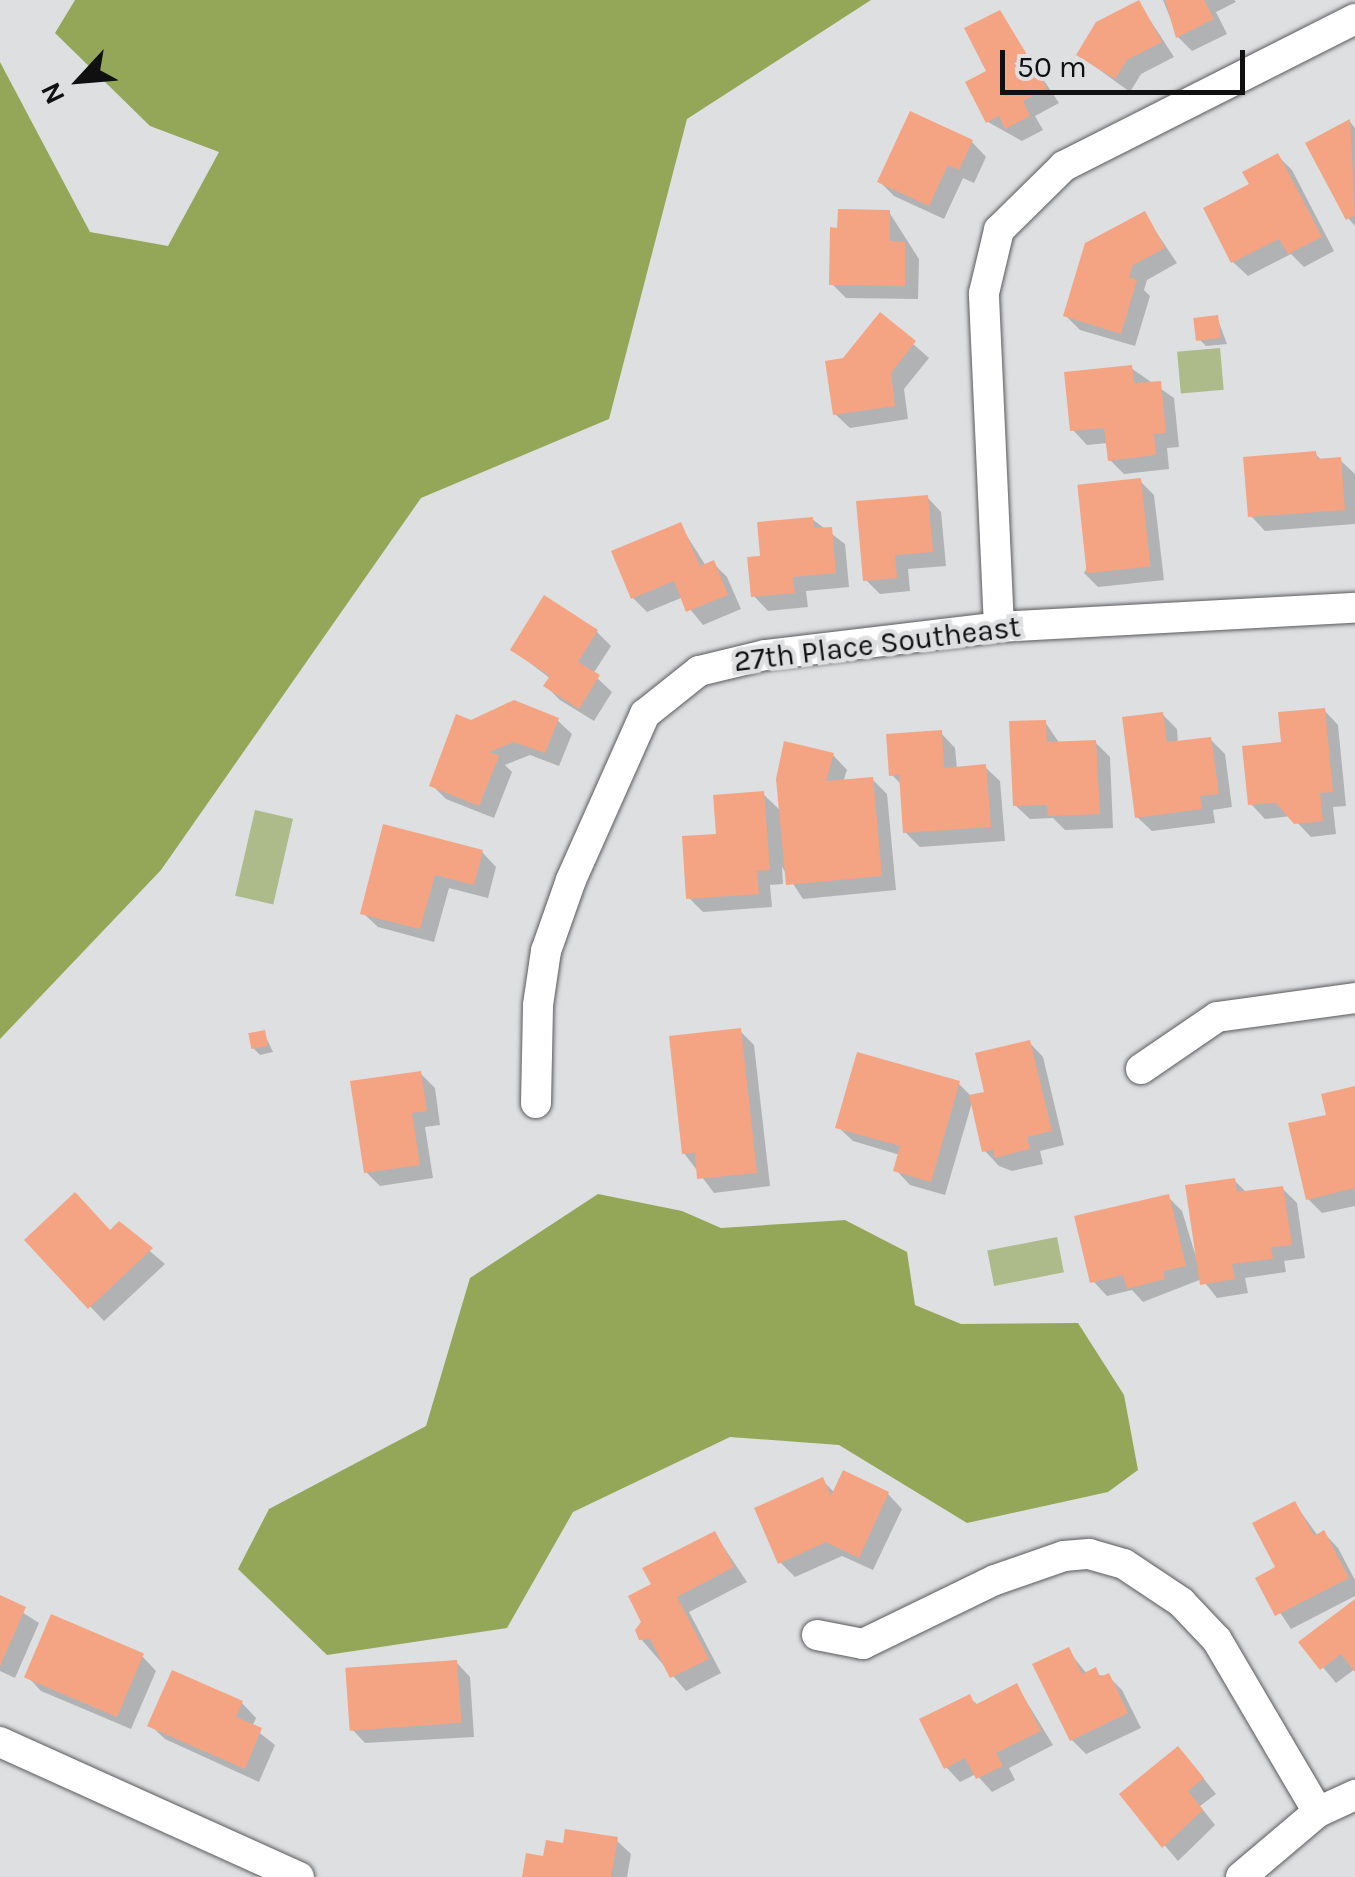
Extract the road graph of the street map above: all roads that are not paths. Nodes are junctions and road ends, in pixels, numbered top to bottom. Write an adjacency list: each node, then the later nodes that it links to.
1 (1355, 19): 3 (street)
2 (1355, 608): 3 (street, 27th Place Southeast)
3 (999, 626): 6 (street, 27th Place Southeast)
4 (1355, 998): 5 (street)
5 (1141, 1069)
6 (536, 1103)
7 (817, 1635): 10 (street)
8 (0, 1742): 11 (street)
9 (1355, 1795): 10 (street)
10 (1318, 1812): 12 (street)
11 (299, 1877)
12 (1240, 1877)

